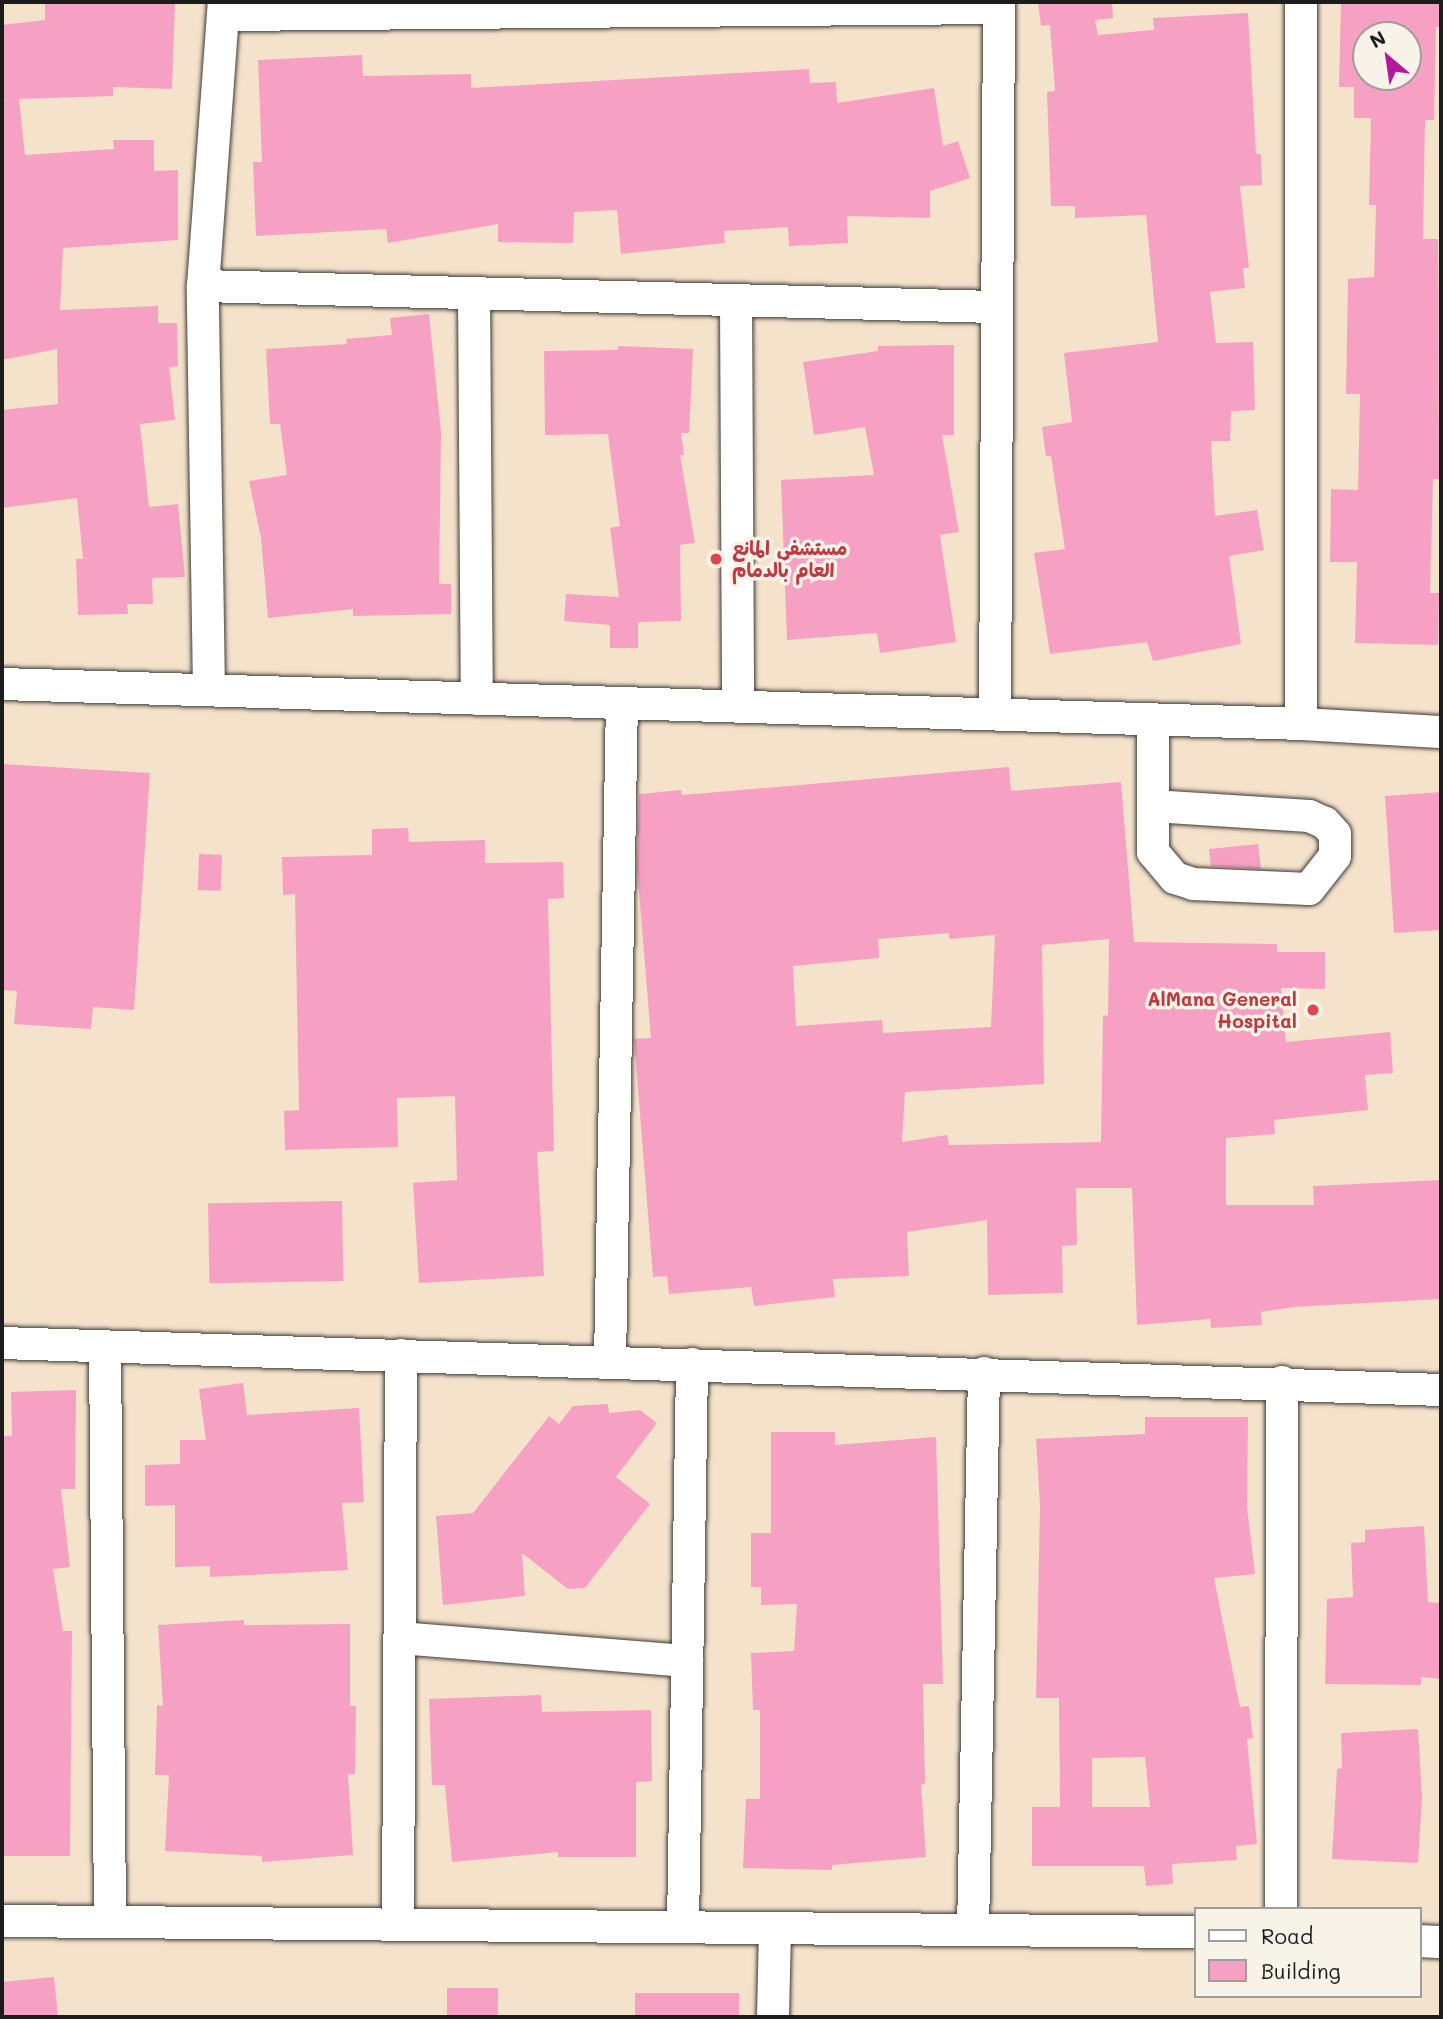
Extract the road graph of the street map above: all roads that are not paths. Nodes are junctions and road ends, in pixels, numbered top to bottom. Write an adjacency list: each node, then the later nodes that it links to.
1 (1301, 2): 15 (street)
2 (999, 5): 3 (street); 7 (street)
3 (225, 8): 4 (street)
4 (203, 286): 5 (street); 9 (street)
5 (474, 293): 6 (street); 10 (street)
6 (736, 300): 7 (street); 12 (street)
7 (998, 307): 13 (street)
8 (2, 684): 9 (street)
9 (209, 690): 10 (street)
10 (477, 699): 11 (street)
11 (622, 703): 12 (street); 21 (street)
12 (738, 706): 13 (street)
13 (995, 714): 14 (street)
14 (1153, 719): 15 (street); 17 (street)
15 (1301, 724): 16 (street)
16 (1441, 732)
17 (1153, 806): 17 (street)
18 (2, 1343): 19 (street)
19 (105, 1346): 20 (street); 30 (street)
20 (401, 1355): 21 (street); 26 (street)
21 (610, 1361): 22 (street)
22 (692, 1364): 23 (street); 27 (street)
23 (984, 1373): 24 (street); 34 (street)
24 (1282, 1382): 25 (street); 28 (street)
25 (1441, 1390)
26 (400, 1638): 27 (street); 31 (street)
27 (687, 1661): 32 (street)
28 (1281, 1907)
29 (2, 1921): 30 (street)
30 (110, 1922): 31 (street)
31 (398, 1925): 32 (street)
32 (683, 1927): 33 (street)
33 (775, 1928): 34 (street); 38 (street)
34 (973, 1930): 35 (street)
35 (1194, 1932)
36 (1422, 1941): 37 (street)
37 (1441, 1942)
38 (773, 2017)

